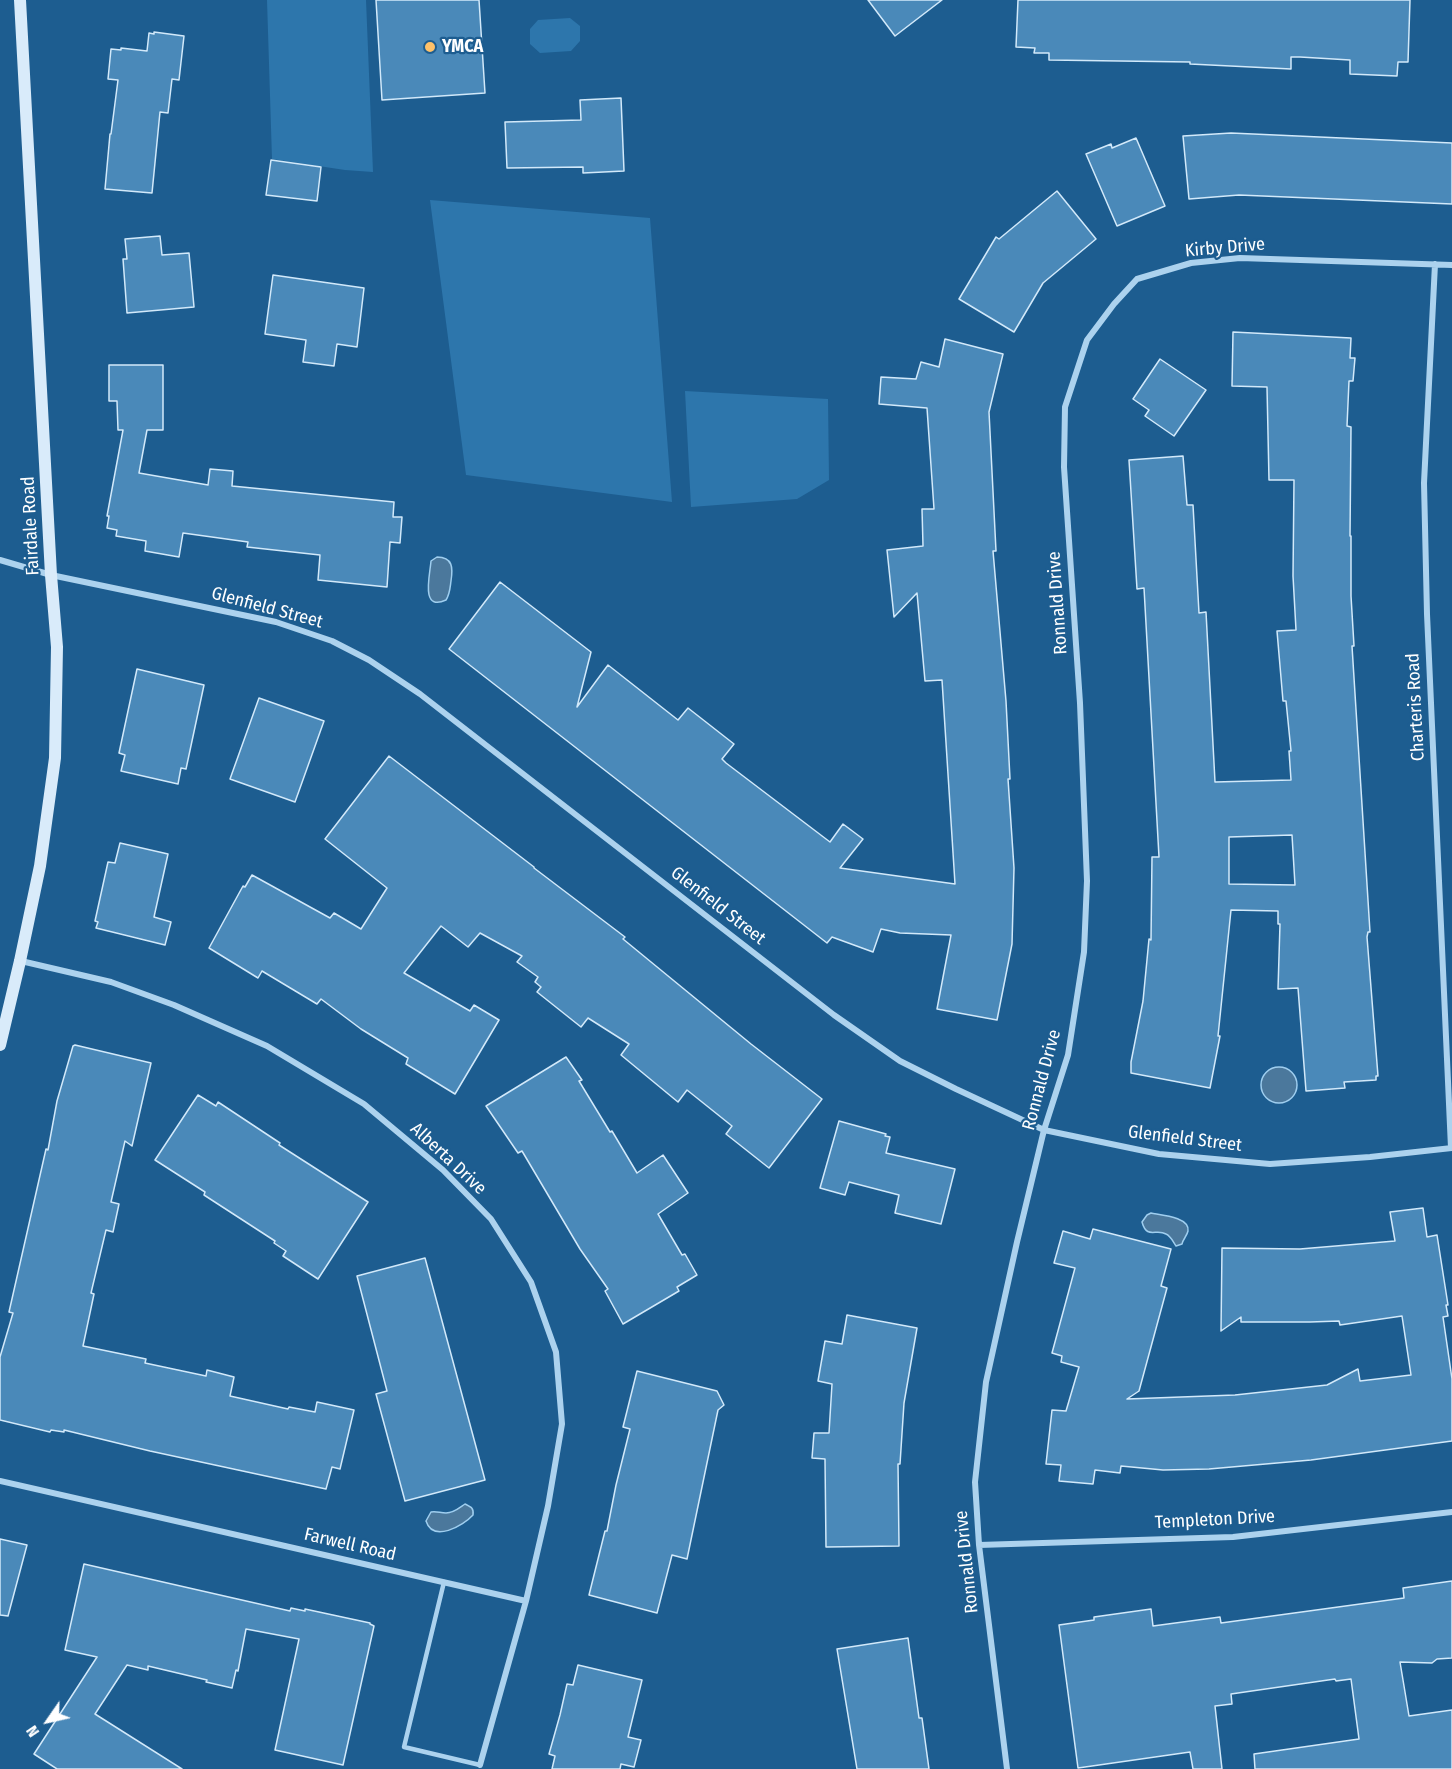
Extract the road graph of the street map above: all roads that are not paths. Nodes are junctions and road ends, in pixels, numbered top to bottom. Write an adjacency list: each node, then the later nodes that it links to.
1 (20, 0): 6 (street, Fairdale Road)
2 (1435, 264): 3 (street, Kirby Drive); 4 (street, Kirby Drive); 10 (street, Charteris Road)
3 (1452, 266)
4 (1069, 393): 9 (street, Ronnald Drive)
5 (0, 560): 6 (street, Glenfield Street)
6 (51, 575): 7 (street, Fairdale Road); 9 (street, Glenfield Street)
7 (20, 961): 8 (street, Fairdale Road); 15 (street, Alberta Drive)
8 (0, 1045)
9 (1044, 1130): 10 (street, Glenfield Street); 13 (street, Ronnald Drive)
10 (1452, 1148)
11 (0, 1481): 14 (street, Farwell Road)
12 (1452, 1512): 13 (street, Templeton Drive)
13 (979, 1545): 17 (street, Ronnald Drive)
14 (444, 1582): 15 (street, Farwell Road); 16 (lane)
15 (526, 1601): 16 (street)
16 (480, 1765)
17 (1007, 1769)

